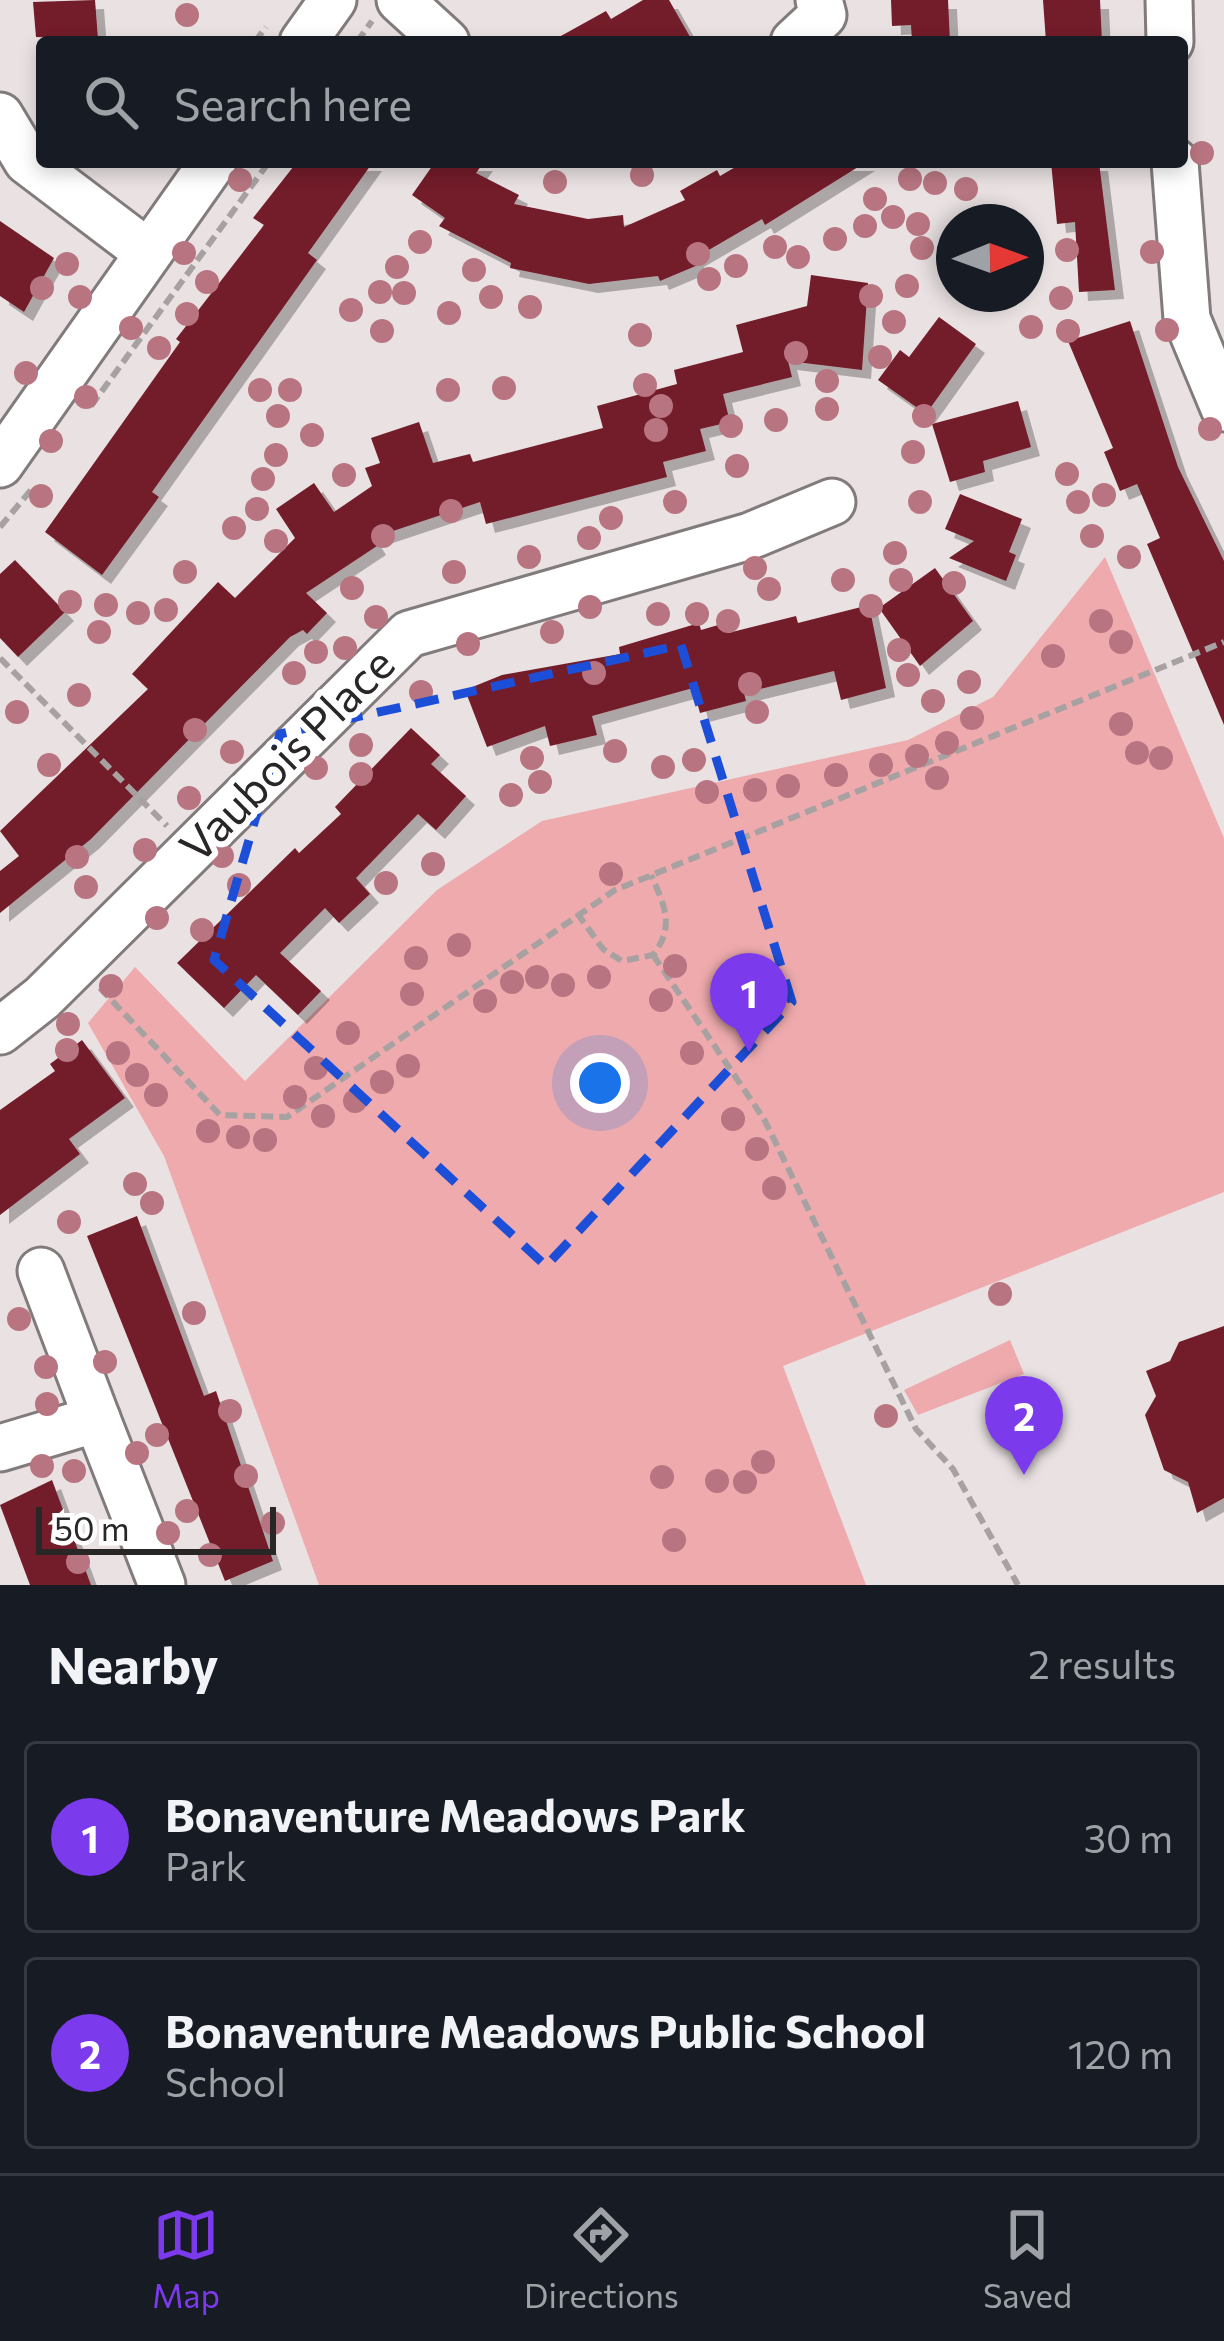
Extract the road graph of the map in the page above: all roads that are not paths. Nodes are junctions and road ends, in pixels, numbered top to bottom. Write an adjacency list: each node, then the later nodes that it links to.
1 (820, 0): 6 (street)
2 (1168, 0): 7 (street)
3 (369, 7): 4 (street); 5 (street)
4 (314, 36)
5 (433, 36)
6 (800, 36)
7 (1170, 36)
8 (0, 116): 9 (street)
9 (36, 167)
10 (37, 168): 13 (street)
11 (210, 168): 13 (street)
12 (1175, 168): 14 (street)
13 (147, 252): 15 (street)
14 (1224, 408)
15 (18, 473)
16 (832, 502): 17 (street, Vaubois Place)
17 (0, 1031)
18 (41, 1271): 19 (street)
19 (97, 1419): 20 (street); 21 (street)
20 (0, 1448)
21 (162, 1585)

